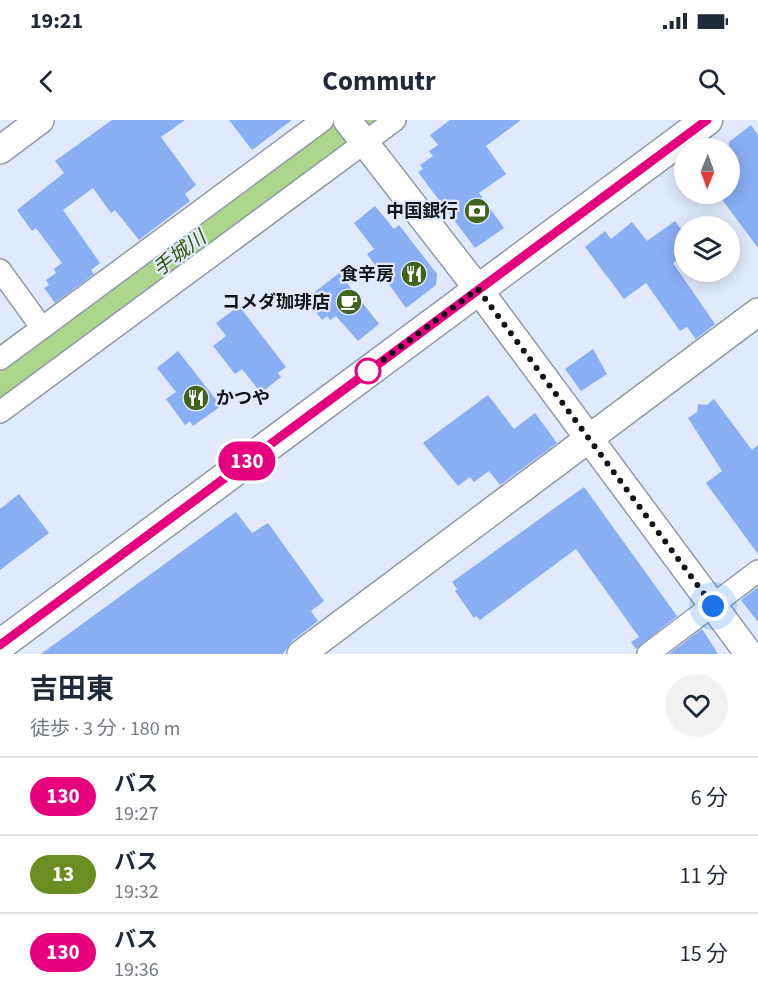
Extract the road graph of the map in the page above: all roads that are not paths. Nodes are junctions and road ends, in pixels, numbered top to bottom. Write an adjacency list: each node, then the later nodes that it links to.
1 (40, 120): 6 (street)
2 (323, 120): 10 (street)
3 (395, 120): 5 (street)
4 (707, 120): 8 (main road)
5 (357, 133): 8 (street); 12 (street)
6 (0, 150)
7 (0, 270): 10 (street)
8 (478, 289): 13 (street); 16 (main road)
9 (758, 312): 13 (street)
10 (42, 328): 11 (street)
11 (0, 359)
12 (0, 412)
13 (590, 440): 15 (street); 17 (street)
14 (758, 571): 15 (street)
15 (713, 606): 18 (street); 19 (street)
16 (0, 645)
17 (301, 654)
18 (648, 654)
19 (749, 654)

